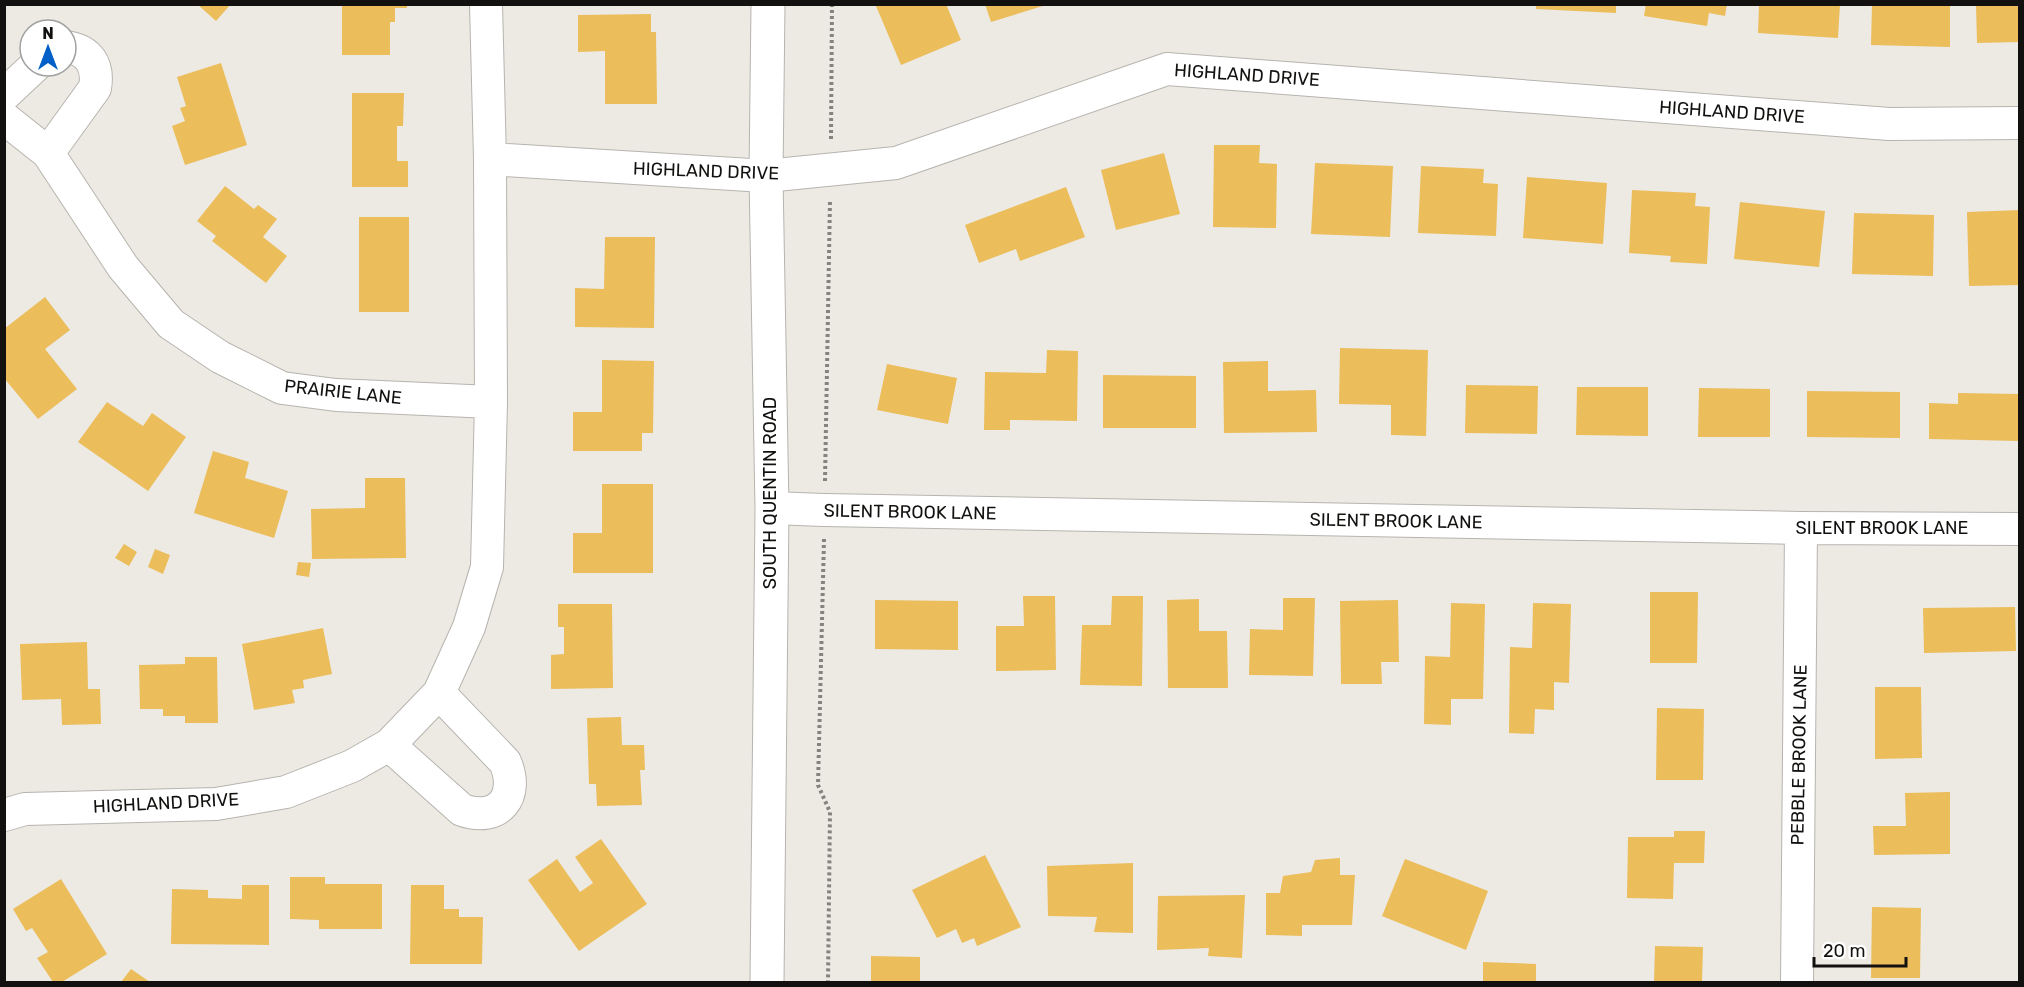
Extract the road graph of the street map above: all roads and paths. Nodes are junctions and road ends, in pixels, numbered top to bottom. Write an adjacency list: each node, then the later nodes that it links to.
1 (486, 4): 9 (street, HIGHLAND DRIVE)
2 (768, 4): 10 (main road, SOUTH QUENTIN ROAD)
3 (78, 49): 8 (street)
4 (22, 78): 5 (street)
5 (4, 95)
6 (4, 118): 8 (street, PRAIRIE LANE)
7 (2019, 123): 10 (street, HIGHLAND DRIVE)
8 (48, 153): 11 (street, PRAIRIE LANE)
9 (490, 159): 10 (street, HIGHLAND DRIVE); 11 (street, HIGHLAND DRIVE)
10 (766, 176): 12 (main road, SOUTH QUENTIN ROAD)
11 (491, 402): 15 (street, HIGHLAND DRIVE)
12 (772, 508): 13 (street, SILENT BROOK LANE); 18 (main road, SOUTH QUENTIN ROAD)
13 (1801, 528): 14 (street, SILENT BROOK LANE); 19 (street, PEBBLE BROOK LANE)
14 (2019, 529)
15 (439, 693): 16 (street, HIGHLAND DRIVE); 16 (street)
16 (389, 745): 17 (street, HIGHLAND DRIVE)
17 (4, 815)
18 (768, 982)
19 (1797, 982)

